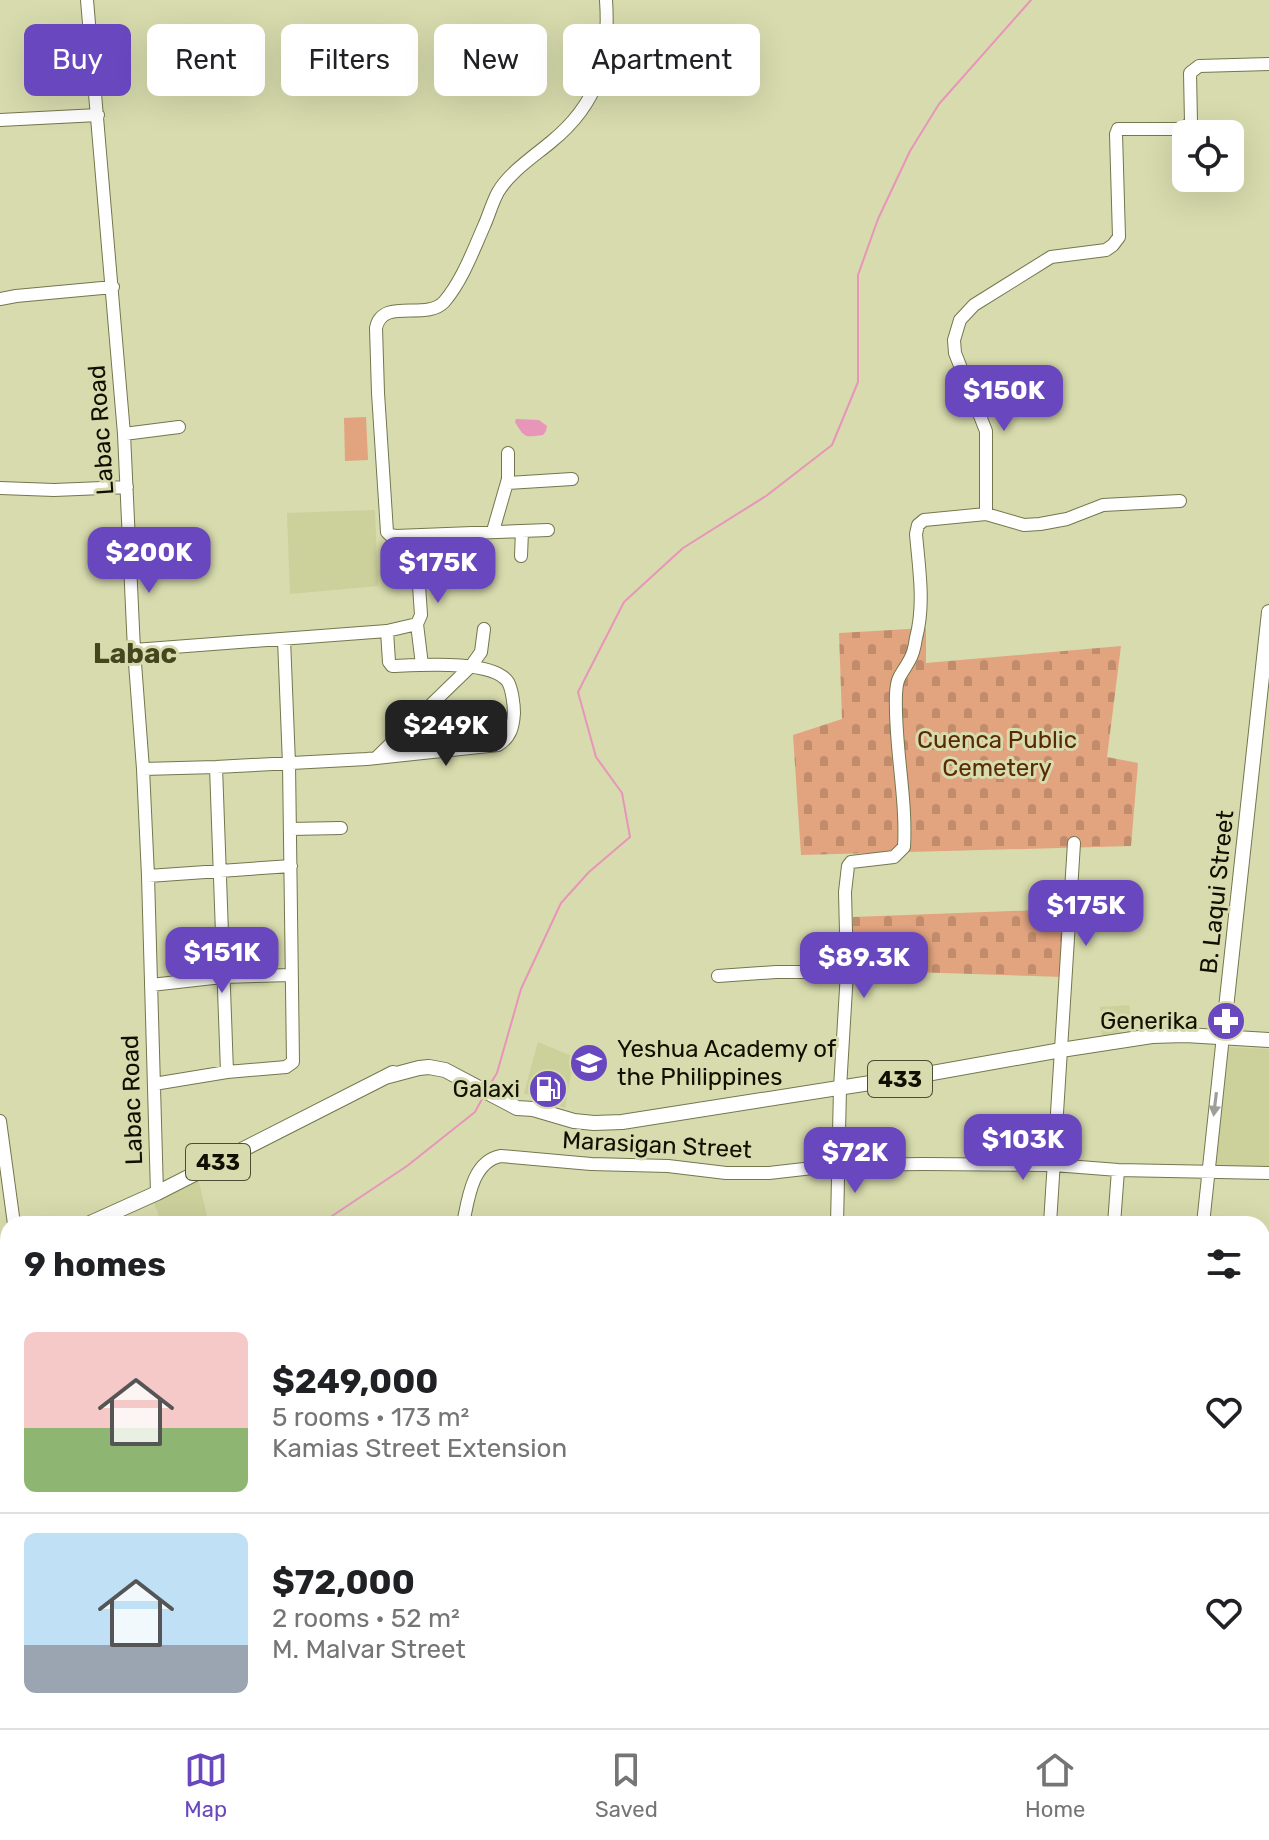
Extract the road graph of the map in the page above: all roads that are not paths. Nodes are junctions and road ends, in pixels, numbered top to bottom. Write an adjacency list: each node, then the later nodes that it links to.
1 (87, 0): 4 (street, Labac Road)
2 (606, 0): 20 (street)
3 (1269, 64): 16 (street)
4 (98, 115): 5 (street); 6 (street, Labac Road)
5 (0, 120)
6 (113, 287): 7 (street); 9 (street, Labac Road)
7 (0, 299)
8 (179, 427): 9 (street)
9 (124, 434): 13 (street, Labac Road)
10 (508, 453): 12 (street)
11 (572, 479): 12 (street)
12 (507, 483): 18 (street)
13 (127, 487): 14 (street); 27 (street, Labac Road)
14 (0, 488)
15 (1180, 501): 16 (street)
16 (986, 514): 40 (street)
17 (548, 530): 19 (street)
18 (493, 531): 19 (street); 20 (street)
19 (522, 531): 21 (street)
20 (433, 535): 23 (street)
21 (521, 556)
22 (1269, 612): 45 (main road, B. Laqui Street)
23 (417, 624): 25 (street); 28 (street)
24 (484, 629): 29 (street)
25 (387, 631): 26 (street); 28 (street)
26 (284, 639): 27 (street); 31 (street)
27 (134, 650): 33 (street, Labac Road)
28 (422, 665): 29 (street)
29 (471, 666): 30 (street); 30 (street)
30 (377, 757): 31 (street)
31 (289, 764): 32 (street); 35 (street)
32 (216, 767): 33 (street); 38 (street)
33 (143, 769): 39 (street, Labac Road)
34 (341, 828): 35 (street)
35 (290, 829): 37 (street)
36 (1074, 843): 47 (street)
37 (291, 866): 38 (street); 41 (street)
38 (218, 870): 39 (street); 43 (street)
39 (148, 876): 44 (street, Labac Road)
40 (847, 972): 42 (street); 50 (street)
41 (291, 975): 43 (street); 48 (street)
42 (718, 976)
43 (222, 977): 44 (street); 48 (street)
44 (151, 985): 49 (street, Labac Road)
45 (1223, 1036): 46 (main road, 433); 47 (main road, 433); 55 (street, B. Laqui Street, one-way to 55)
46 (1269, 1040)
47 (1061, 1050): 50 (main road, 433); 53 (street)
48 (227, 1072): 49 (street)
49 (154, 1084): 57 (street, Labac Road)
50 (840, 1088): 52 (street); 57 (main road, 433)
51 (0, 1121): 58 (street)
52 (839, 1165): 53 (street, Marasigan Street); 60 (street, Marasigan Street); 61 (street)
53 (1054, 1165): 54 (street, Marasigan Street); 62 (street)
54 (1118, 1170): 55 (street, Marasigan Street); 63 (street)
55 (1208, 1171): 56 (street, Marasigan Street); 64 (street, B. Laqui Street)
56 (1269, 1173)
57 (157, 1193): 59 (main road, 433)
58 (13, 1216)
59 (106, 1216)
60 (465, 1216)
61 (837, 1216)
62 (1051, 1216)
63 (1115, 1216)
64 (1204, 1216)
65 (479, 1728): 66 (street)
66 (522, 1728)

